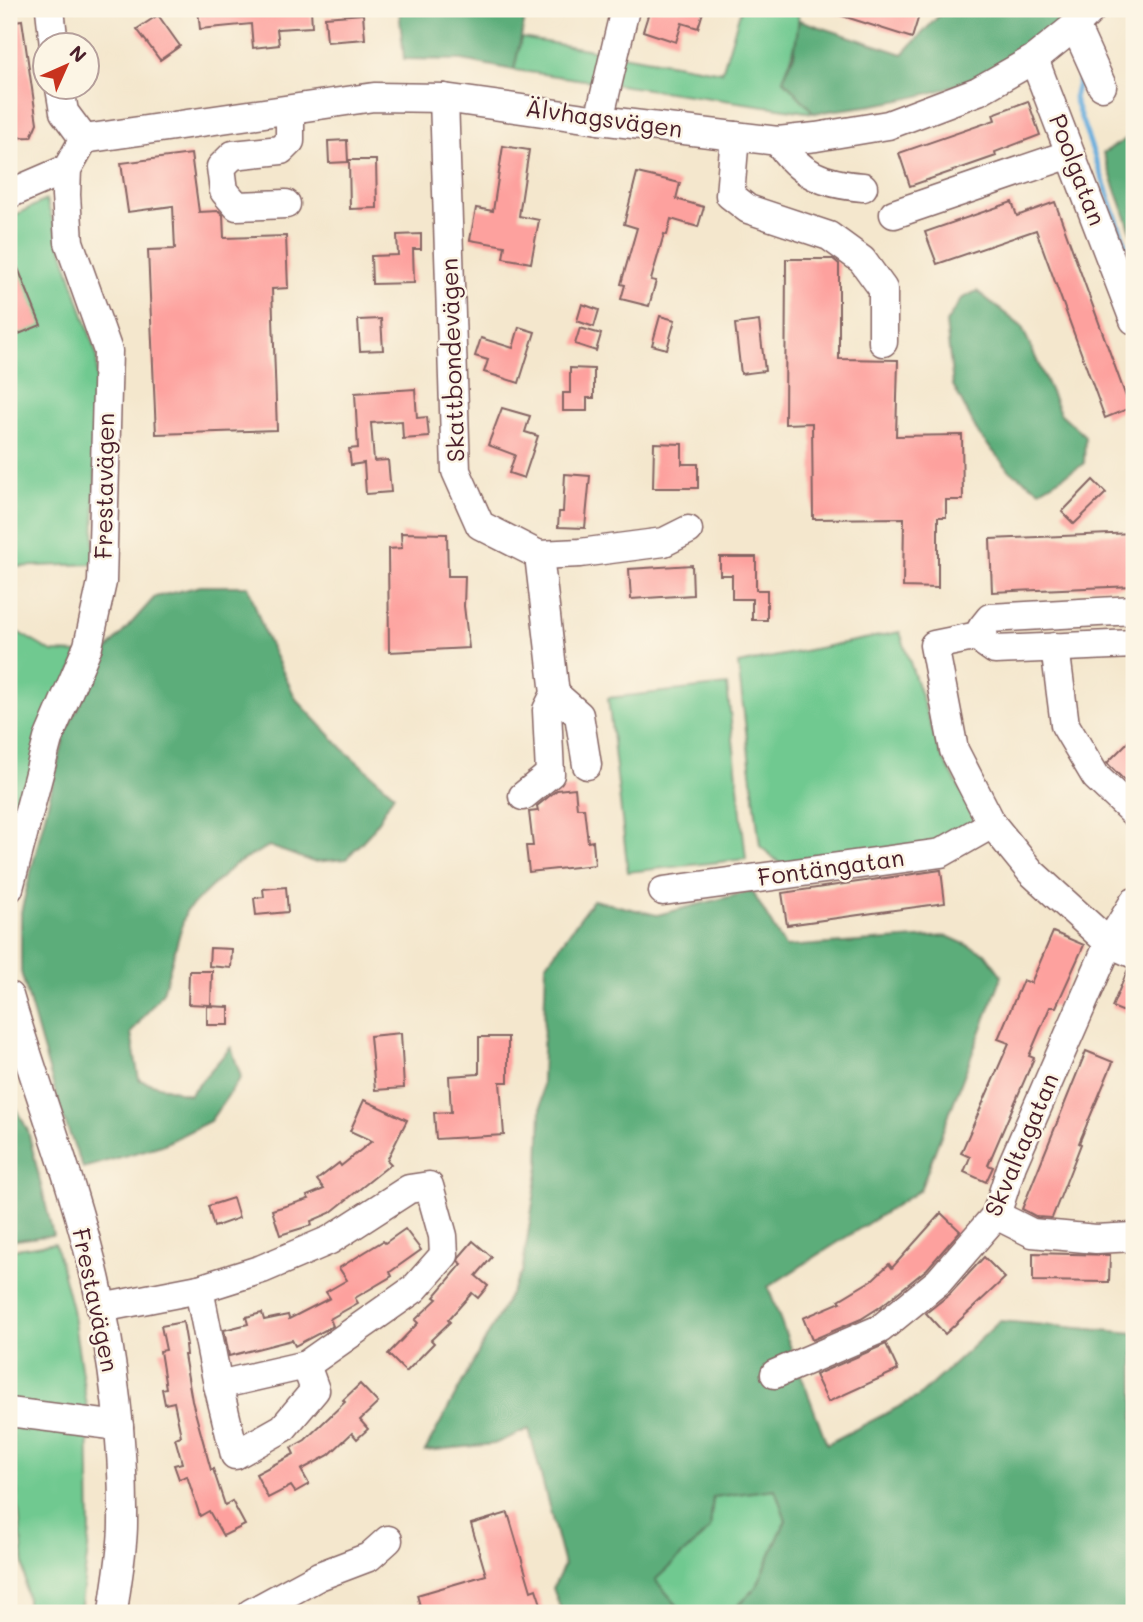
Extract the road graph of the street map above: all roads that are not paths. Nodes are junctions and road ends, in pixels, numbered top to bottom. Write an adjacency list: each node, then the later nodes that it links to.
1 (50, 9): 4 (street)
2 (625, 9): 10 (street)
3 (1084, 17): 5 (street, Älvhagsvägen); 6 (street)
4 (52, 32)
5 (1034, 59): 13 (street, Älvhagsvägen); 14 (street, Poolgatan)
6 (1102, 86)
7 (444, 98): 9 (street, Älvhagsvägen); 10 (street, Älvhagsvägen); 23 (street, Skattbondevägen)
8 (62, 102): 12 (street)
9 (290, 110): 12 (street, Älvhagsvägen); 18 (street)
10 (599, 120): 11 (street, Älvhagsvägen)
11 (735, 136): 13 (street, Älvhagsvägen); 21 (street)
12 (85, 139): 15 (street)
13 (778, 141): 16 (street)
14 (1070, 155): 19 (street); 20 (street, Poolgatan)
15 (67, 169): 17 (street); 33 (street, Frestavägen)
16 (863, 187)
17 (9, 194)
18 (286, 204)
19 (894, 214)
20 (1134, 320)
21 (883, 342)
22 (688, 530): 23 (street, Skattbondevägen)
23 (539, 555): 28 (street)
24 (1134, 610): 25 (street)
25 (983, 635): 27 (street); 32 (street)
26 (1134, 644): 27 (street)
27 (1055, 647): 31 (street)
28 (555, 694): 29 (street); 30 (street)
29 (587, 765)
30 (523, 796)
31 (1134, 813)
32 (992, 824): 34 (street, Fontängatan); 36 (street)
33 (9, 888)
34 (663, 891)
35 (1134, 902): 36 (street, Skvaltagatan)
36 (1122, 949): 38 (street, Skvaltagatan)
37 (9, 996): 41 (street, Frestavägen)
38 (996, 1215): 39 (street); 43 (street, Skvaltagatan)
39 (1134, 1237)
40 (199, 1289): 41 (street); 42 (street); 44 (street)
41 (101, 1308): 46 (street, Frestavägen)
42 (306, 1364): 44 (street); 44 (street)
43 (775, 1374)
44 (218, 1385)
45 (9, 1412): 46 (street)
46 (119, 1426): 48 (street, Frestavägen)
47 (388, 1540): 49 (street)
48 (113, 1613)
49 (251, 1613)

